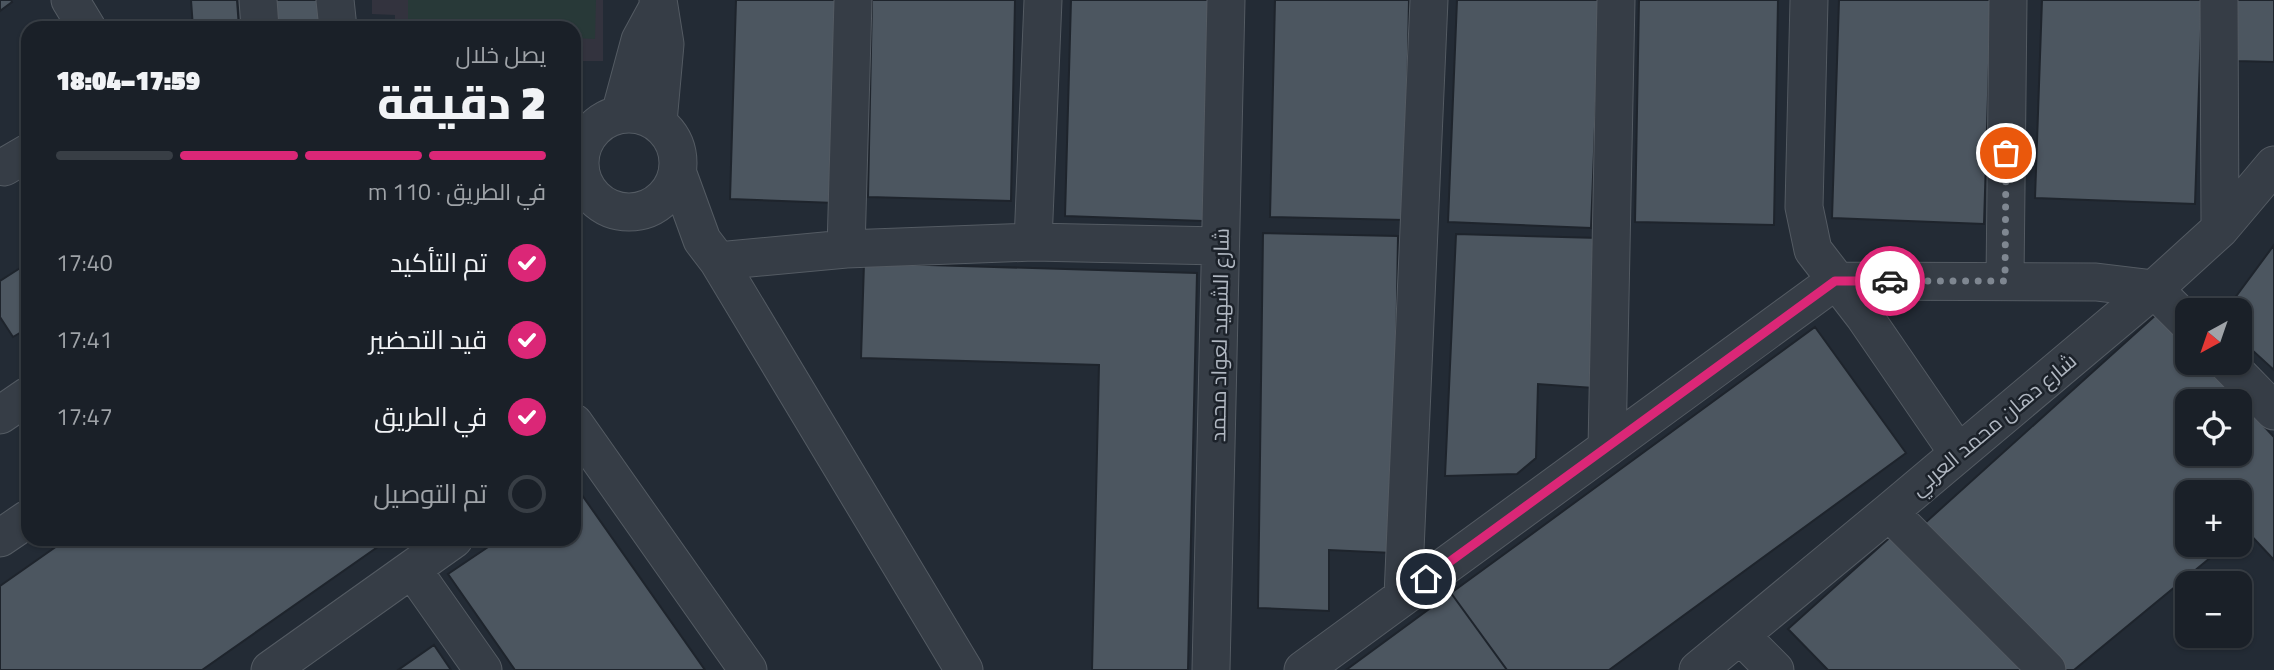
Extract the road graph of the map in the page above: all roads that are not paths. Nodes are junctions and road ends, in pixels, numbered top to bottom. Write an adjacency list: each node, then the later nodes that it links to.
1 (70, 0): 13 (street)
2 (258, 0): 14 (street)
3 (335, 0): 15 (street)
4 (853, 0): 27 (street)
5 (1043, 0): 25 (street)
6 (1226, 0): 26 (street, شارع الشهيد لعواد محمد)
7 (1429, 0): 45 (street)
8 (1616, 0): 38 (street)
9 (1809, 0): 29 (street)
10 (2008, 0): 30 (street)
11 (2219, 0): 24 (street)
12 (658, 4): 16 (street); 17 (street)
13 (83, 21)
14 (260, 21)
15 (337, 21)
16 (620, 114): 17 (street); 18 (street)
17 (658, 122): 21 (street)
18 (581, 139)
19 (2274, 165): 24 (street, شارع دهان محمد العربي)
20 (581, 174): 22 (street)
21 (678, 174): 23 (street); 28 (street)
22 (587, 202): 23 (street)
23 (637, 212): 28 (street)
24 (2220, 229): 31 (street, شارع دهان محمد العربي)
25 (1033, 242): 26 (street); 27 (street)
26 (1220, 246): 51 (street, شارع الشهيد لعواد محمد)
27 (846, 248): 28 (street)
28 (710, 251): 50 (street)
29 (1835, 281): 30 (street); 38 (street); 39 (street)
30 (2005, 281): 31 (street)
31 (2154, 289): 32 (street); 39 (street, شارع دهان محمد العربي)
32 (2175, 310)
33 (2239, 375): 35 (street)
34 (21, 401): 36 (street)
35 (2274, 411)
36 (0, 415)
37 (581, 443): 49 (street)
38 (1607, 448): 45 (street)
39 (1958, 453): 40 (street, شارع دهان محمد العربي)
40 (1889, 512): 46 (street, شارع دهان محمد العربي); 55 (street)
41 (21, 524): 42 (street)
42 (0, 538)
43 (444, 546): 44 (street)
44 (412, 569): 47 (street); 48 (street)
45 (1403, 596): 52 (street)
46 (1741, 636): 53 (street, شارع دهان محمد العربي); 54 (street)
47 (270, 670)
48 (483, 670)
49 (748, 670)
50 (964, 670)
51 (1211, 670)
52 (1303, 670)
53 (1698, 670)
54 (1775, 670)
55 (2047, 670)

